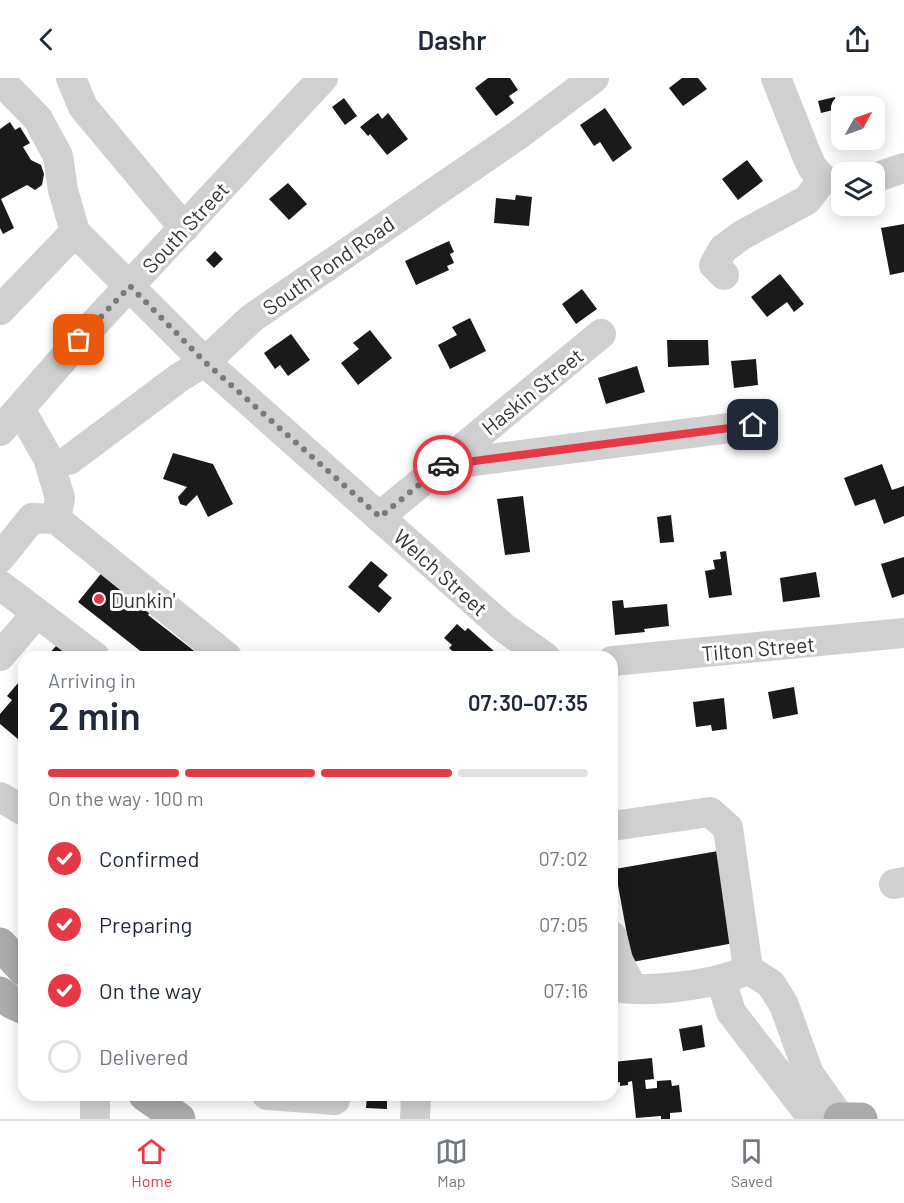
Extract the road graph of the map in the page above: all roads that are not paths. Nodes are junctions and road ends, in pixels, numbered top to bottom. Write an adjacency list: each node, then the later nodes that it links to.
1 (71, 78): 10 (street)
2 (323, 78): 10 (street, South Street)
3 (594, 78): 16 (street, South Pond Road)
4 (776, 78): 8 (street)
5 (0, 80): 11 (street)
6 (904, 168): 7 (street)
7 (885, 174)
8 (831, 179)
9 (831, 181): 12 (street)
10 (184, 228): 13 (street, South Street)
11 (75, 232): 13 (street, Welch Street); 14 (street)
12 (724, 275)
13 (130, 286): 16 (street, Welch Street); 17 (street, South Street)
14 (0, 310)
15 (601, 334): 21 (street, Haskin Street)
16 (205, 362): 20 (street, South Pond Road); 22 (street, Welch Street)
17 (20, 409): 19 (street, South Street); 23 (street)
18 (753, 425): 21 (street)
19 (0, 431)
20 (69, 460)
21 (442, 465): 22 (street, Haskin Street)
22 (380, 517): 30 (street, Welch Street)
23 (56, 519): 24 (street); 29 (street)
24 (0, 558)
25 (0, 585): 26 (street)
26 (37, 613): 28 (street); 31 (street)
27 (904, 633): 32 (street, Tilton Street)
28 (87, 651)
29 (220, 651)
30 (537, 651)
31 (0, 656)
32 (618, 660)
33 (0, 797): 34 (street)
34 (18, 808)
35 (618, 825): 39 (street)
36 (0, 944): 38 (main road)
37 (618, 960): 41 (street)
38 (18, 964)
39 (748, 969): 40 (street); 53 (street)
40 (721, 980): 41 (street); 52 (street)
41 (622, 987)
42 (0, 993): 43 (main road)
43 (18, 1005)
44 (94, 1101): 49 (street)
45 (154, 1101): 50 (main road)
46 (308, 1101): 48 (street)
47 (416, 1101): 51 (street)
48 (335, 1105)
49 (95, 1119)
50 (179, 1119)
51 (415, 1119)
52 (813, 1119)
53 (841, 1119): 54 (main road)
54 (861, 1119)

